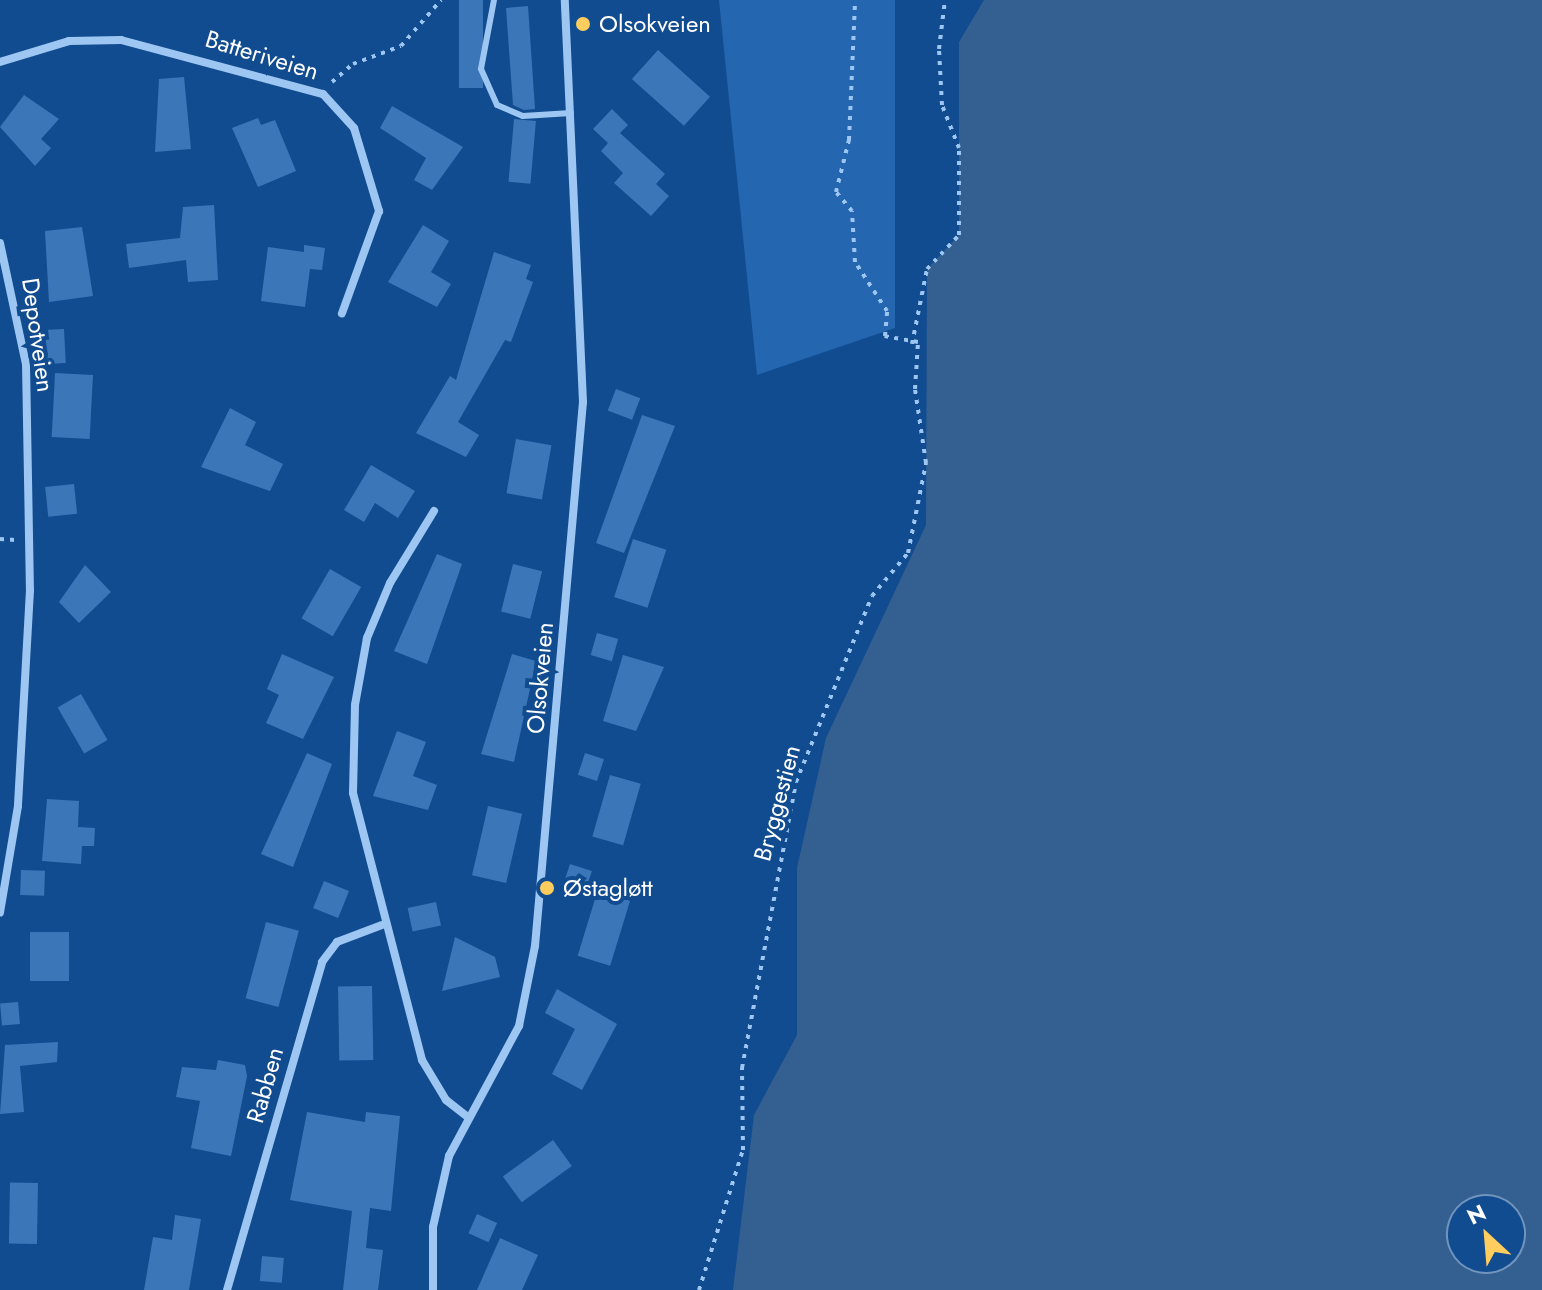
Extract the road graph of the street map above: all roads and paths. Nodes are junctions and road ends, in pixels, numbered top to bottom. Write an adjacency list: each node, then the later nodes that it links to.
1 (441, 0): 7 (path)
2 (494, 0): 8 (lane)
3 (565, 0): 8 (street, Olsokveien)
4 (855, 0): 11 (path)
5 (945, 0): 11 (path, Bryggestien)
6 (0, 62): 7 (street, Batteriveien)
7 (323, 94): 10 (street, Batteriveien)
8 (571, 113): 15 (street, Olsokveien)
9 (0, 243): 13 (street, Depotveien)
10 (342, 313)
11 (915, 343): 18 (path, Bryggestien)
12 (434, 511): 14 (street)
13 (0, 912)
14 (382, 925): 15 (street); 16 (street, Rabben)
15 (469, 1118): 17 (street, Olsokveien)
16 (227, 1290)
17 (433, 1290)
18 (699, 1290)

